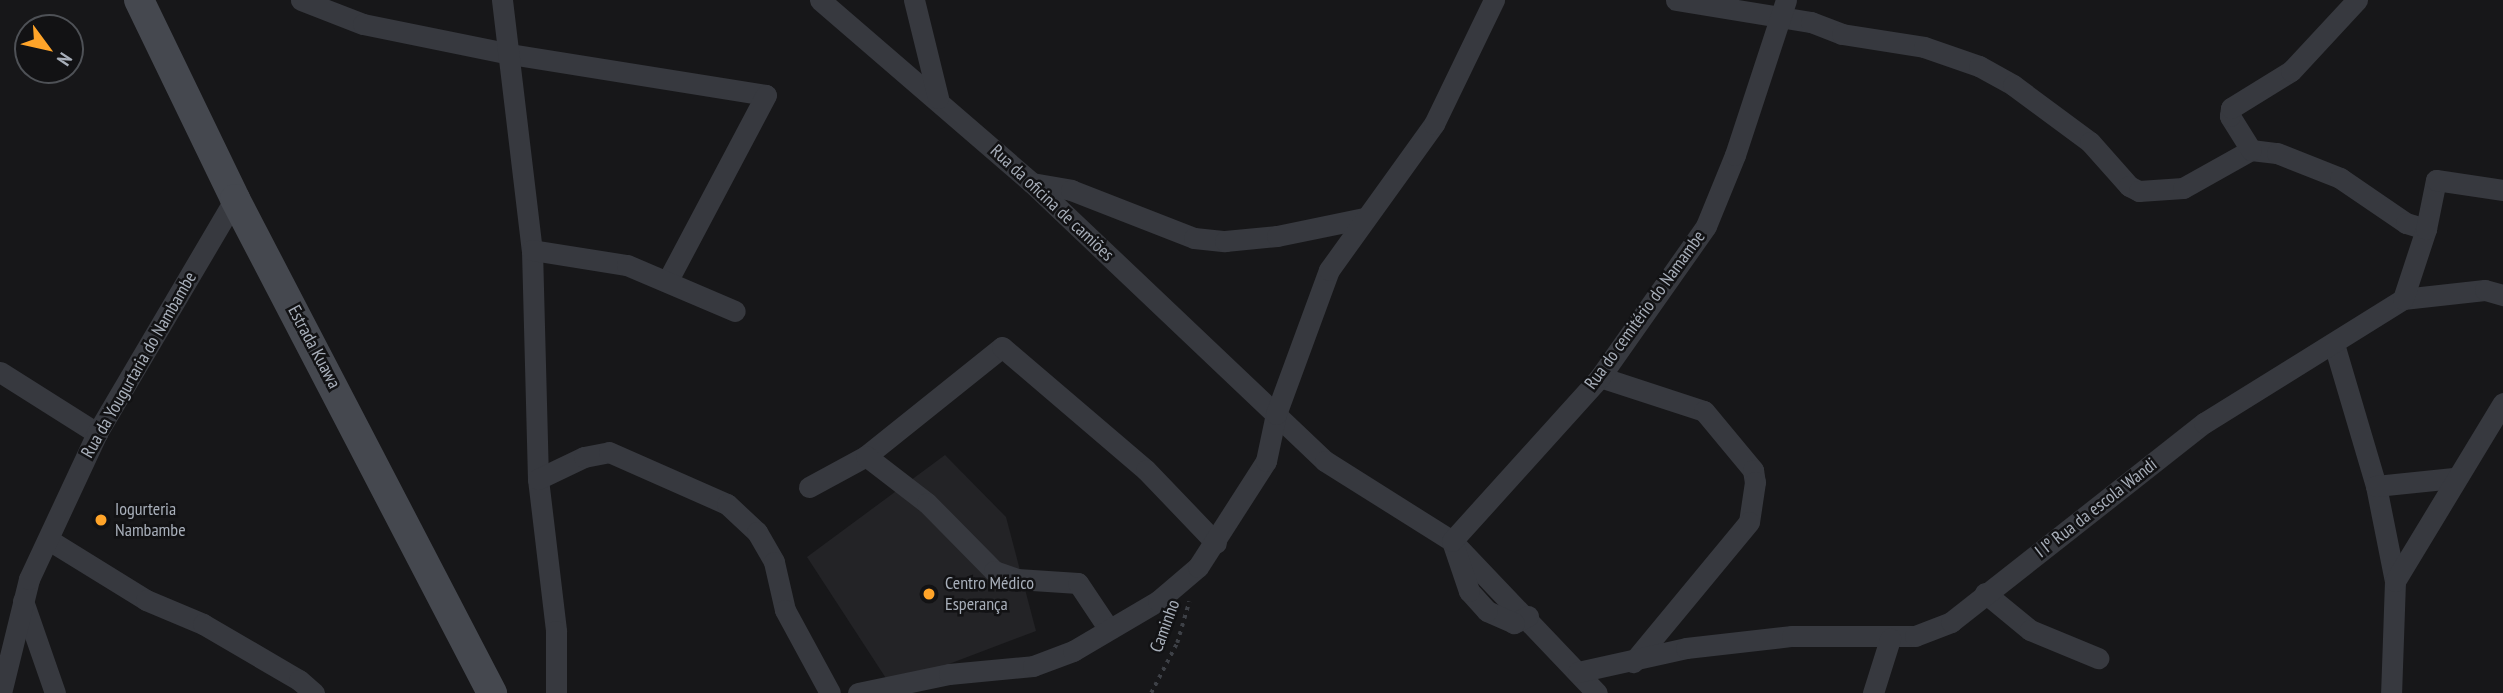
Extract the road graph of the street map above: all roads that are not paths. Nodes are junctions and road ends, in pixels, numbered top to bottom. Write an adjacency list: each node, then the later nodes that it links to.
1 (139, 0): 15 (street, Estrada Kuawa)
2 (301, 0): 10 (street)
3 (502, 0): 10 (street)
4 (820, 0): 11 (street, Rua da oficina de camiões)
5 (914, 0): 11 (street)
6 (1494, 0): 16 (street)
7 (1676, 0): 9 (street)
8 (2357, 0): 12 (street)
9 (1782, 10): 12 (street); 25 (street, Rua do cemitério do Namambe)
10 (510, 54): 18 (street); 19 (street)
11 (938, 98): 13 (street, Rua da oficina de camiões)
12 (2251, 150): 17 (street)
13 (1032, 183): 16 (street); 27 (street, Rua da oficina de camiões)
14 (2503, 190): 17 (street)
15 (235, 199): 28 (street, Rua da Yougurtaria do Nambambe); 48 (street, Estrada Kuawa)
16 (1365, 218): 27 (street)
17 (2426, 229): 21 (street)
18 (532, 250): 19 (street); 31 (street)
19 (668, 280): 22 (street)
20 (2503, 295): 21 (street)
21 (2403, 299): 23 (street, I Iº Rua da escola Wandi)
22 (735, 311)
23 (2334, 344): 32 (street); 38 (street, I Iº Rua da escola Wandi)
24 (0, 372): 28 (street)
25 (1600, 377): 35 (street, Rua do cemitério do Namambe); 43 (street)
26 (2503, 402): 30 (street)
27 (1276, 414): 35 (street, Rua da oficina de camiões); 36 (street)
28 (97, 433): 34 (street, Rua da Yougurtaria do Nambambe)
29 (866, 456): 33 (street); 36 (street); 40 (street)
30 (2454, 478): 32 (street); 37 (street)
31 (538, 479): 49 (street); 50 (street)
32 (2376, 486): 37 (street)
33 (809, 487)
34 (49, 540): 39 (street, Rua da Yougurtaria do Nambambe); 47 (street)
35 (1452, 541): 44 (street, Rua da oficina de camiões)
36 (1216, 542): 40 (street)
37 (2395, 581): 54 (street)
38 (1985, 593): 41 (street, I Iº Rua da escola Wandi); 42 (street)
39 (23, 601): 45 (street, Rua da Yougurtaria do Nambambe); 46 (street)
40 (1108, 628): 51 (street)
41 (1890, 639): 43 (street, I Iº Rua da escola Wandi); 53 (street)
42 (2098, 658)
43 (1633, 662): 44 (street, I Iº Rua da escola Wandi)
44 (1578, 672): 52 (street, Rua da oficina de camiões)
45 (1, 693)
46 (55, 693)
47 (314, 693)
48 (492, 693)
49 (556, 693)
50 (830, 693)
51 (858, 693)
52 (1597, 693)
53 (1873, 693)
54 (2391, 693)

